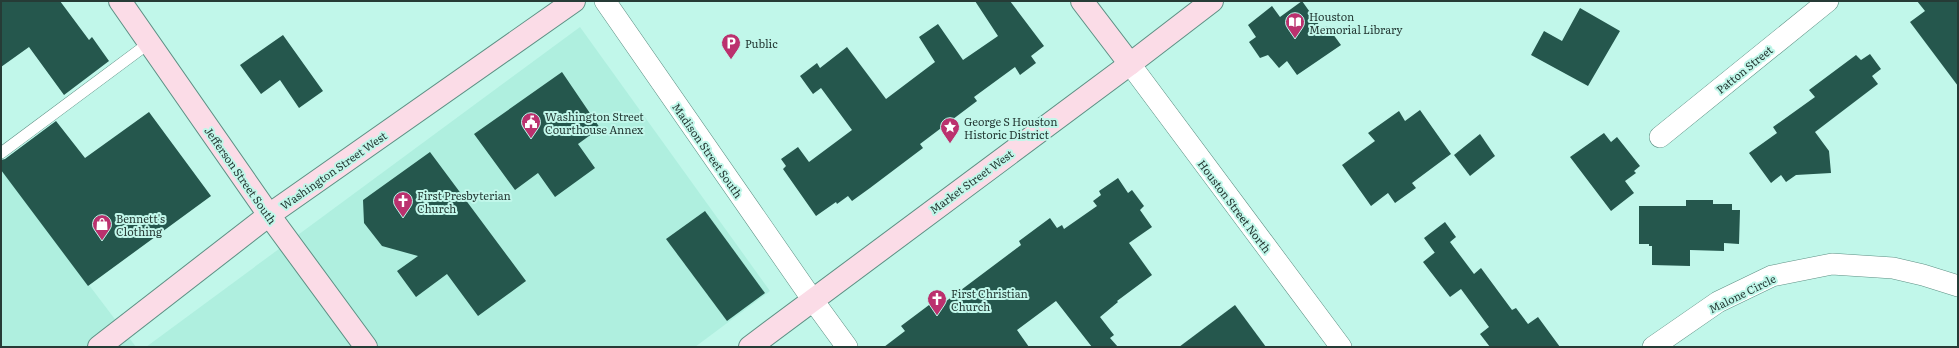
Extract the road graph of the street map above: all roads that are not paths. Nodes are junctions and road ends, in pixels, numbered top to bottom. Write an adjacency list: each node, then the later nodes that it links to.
1 (120, 1): 7 (main road, Jefferson Street South)
2 (574, 1): 11 (main road, Washington Street West)
3 (605, 1): 13 (street, Madison Street South)
4 (1082, 1): 8 (main road)
5 (1212, 1): 8 (main road, Market Street West)
6 (1828, 1): 9 (street, Patton Street)
7 (149, 43): 10 (lane); 11 (main road, Jefferson Street South)
8 (1130, 64): 13 (main road, Market Street West); 18 (street, Houston Street North)
9 (1660, 137)
10 (1, 153)
11 (269, 215): 14 (main road, Washington Street West); 15 (main road, Jefferson Street South)
12 (1958, 286): 19 (street, Malone Circle)
13 (812, 299): 16 (main road, Market Street West); 17 (street, Madison Street South)
14 (99, 347)
15 (366, 347)
16 (750, 347)
17 (848, 347)
18 (1341, 347)
19 (1653, 347)

